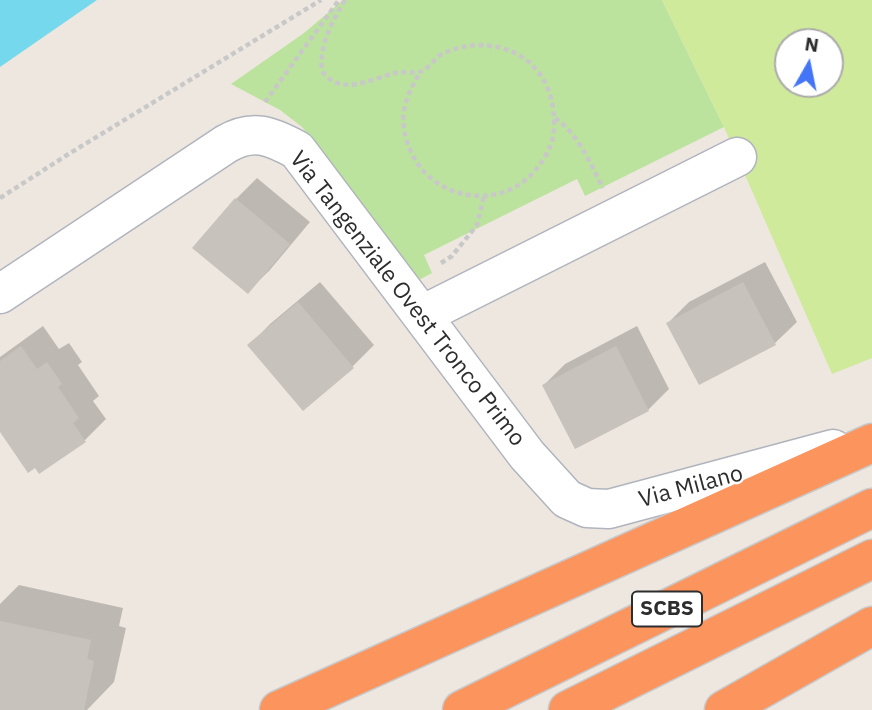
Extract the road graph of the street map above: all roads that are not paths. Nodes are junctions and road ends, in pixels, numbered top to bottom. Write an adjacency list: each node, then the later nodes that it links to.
1 (737, 158): 3 (street)
2 (0, 294): 3 (street, Via Tangenziale Ovest Tronco Primo)
3 (422, 315): 5 (street, Via Tangenziale Ovest Tronco Primo)
4 (872, 441): 5 (street, Via Milano); 9 (highway)
5 (527, 455)
6 (872, 508): 10 (highway, SCBS)
7 (872, 559): 11 (highway, SCBS)
8 (872, 626): 12 (highway)
9 (279, 710)
10 (462, 710)
11 (568, 710)
12 (724, 710)

